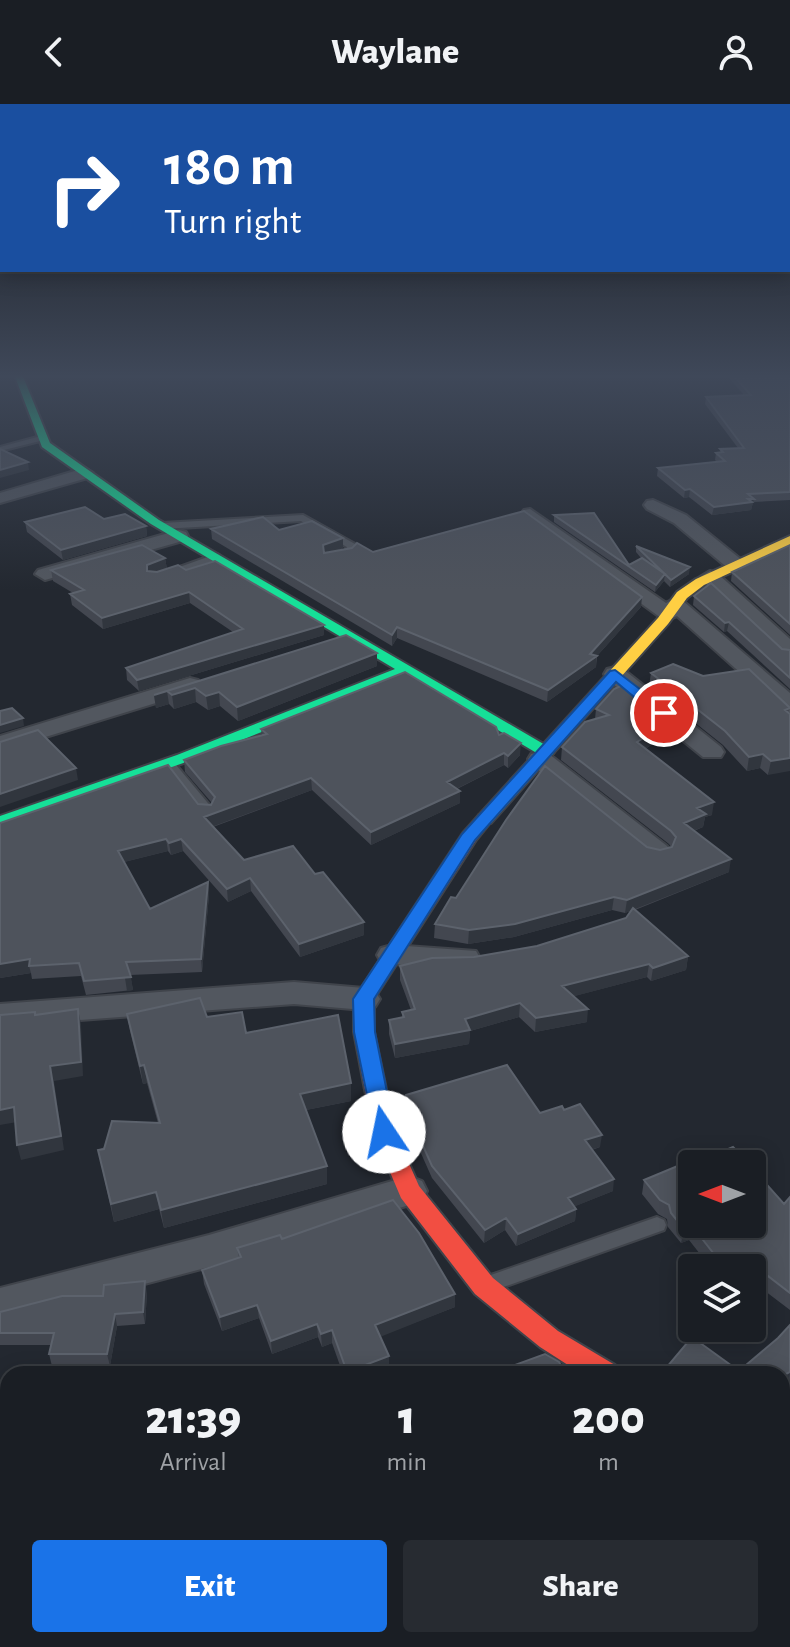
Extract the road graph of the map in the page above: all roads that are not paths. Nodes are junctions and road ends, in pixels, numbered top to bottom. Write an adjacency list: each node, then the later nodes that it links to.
1 (47, 446): 2 (street)
2 (85, 473): 3 (street); 6 (street)
3 (0, 498)
4 (653, 505): 10 (street)
5 (530, 514): 14 (street)
6 (171, 531): 8 (street); 9 (lane); 11 (street)
7 (790, 540): 10 (street)
8 (216, 557): 13 (lane); 15 (street)
9 (329, 559)
10 (736, 565): 12 (street)
11 (45, 574)
12 (710, 577): 14 (street); 17 (street)
13 (154, 578)
14 (672, 609): 19 (street); 21 (street)
15 (353, 636): 16 (street); 18 (street)
16 (324, 644)
17 (790, 651)
18 (407, 669): 24 (street); 25 (street)
19 (615, 674): 23 (street); 24 (street)
20 (206, 680): 22 (street)
21 (790, 705)
22 (0, 744)
23 (712, 752)
24 (543, 755): 28 (street); 29 (street)
25 (168, 763): 26 (lane); 27 (street)
26 (207, 811)
27 (0, 822)
28 (657, 852)
29 (392, 955): 30 (street); 31 (street)
30 (495, 956)
31 (364, 999): 32 (street); 33 (street)
32 (0, 1015)
33 (409, 1191): 35 (street); 36 (street)
34 (657, 1225): 35 (lane)
35 (484, 1286): 37 (street)
36 (0, 1305)
37 (592, 1366)

